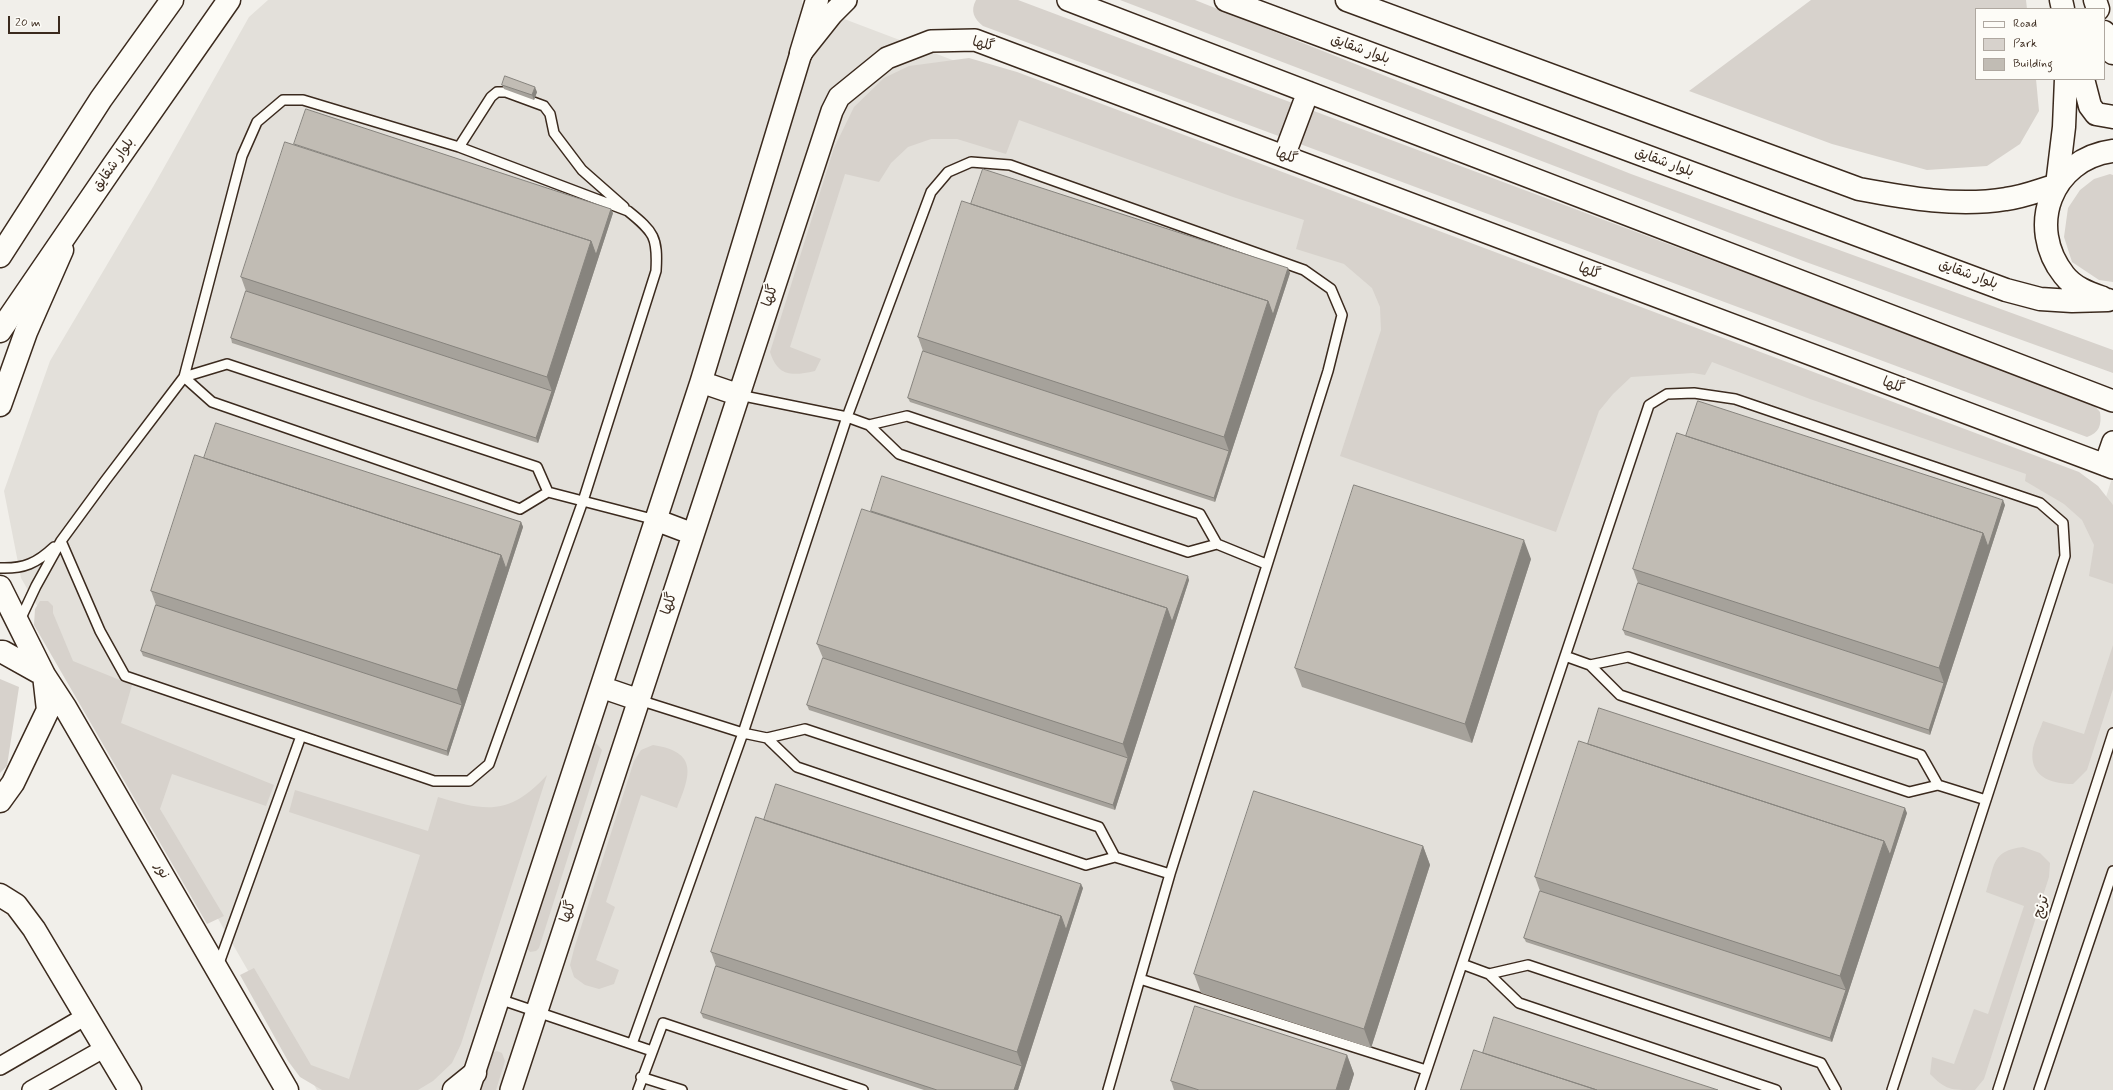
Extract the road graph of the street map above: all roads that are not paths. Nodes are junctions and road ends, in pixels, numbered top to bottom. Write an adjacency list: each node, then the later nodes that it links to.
1 (172, 0): 19 (main road)
2 (229, 0): 18 (main road, بلوار شقایق)
3 (816, 0): 8 (main road)
4 (846, 0): 8 (street)
5 (1068, 0): 11 (street)
6 (1226, 0): 20 (main road, بلوار شقایق)
7 (1347, 0): 16 (main road)
8 (801, 53): 23 (street)
9 (2066, 80): 16 (main road)
10 (2083, 80): 12 (main road)
11 (1308, 92): 15 (street); 25 (street)
12 (2113, 117)
13 (459, 147): 17 (lane); 17 (lane); 22 (lane)
14 (2113, 151): 16 (main road)
15 (1284, 156): 24 (street, گلها); 30 (street, گلها)
16 (2057, 185): 20 (main road)
17 (628, 211): 32 (lane)
18 (75, 221): 21 (main road, بلوار شقایق); 26 (main road)
19 (0, 256)
20 (2110, 300)
21 (0, 331)
22 (184, 377): 31 (lane); 31 (lane); 35 (lane)
23 (701, 382): 24 (street); 33 (street)
24 (739, 395): 27 (lane); 34 (street, گلها)
25 (2113, 401)
26 (0, 405)
27 (847, 417): 28 (lane); 37 (lane); 47 (lane)
28 (869, 425): 36 (lane); 36 (lane)
29 (2113, 442): 30 (street)
30 (2110, 469)
31 (548, 492): 32 (lane)
32 (583, 501): 33 (lane); 49 (lane)
33 (656, 520): 34 (street); 45 (street)
34 (693, 534): 46 (street, گلها)
35 (62, 541): 38 (lane); 40 (lane); 49 (lane)
36 (1217, 544): 37 (lane)
37 (1266, 564): 56 (lane)
38 (0, 568)
39 (0, 587): 40 (main road, نور)
40 (19, 623): 44 (main road, نور)
41 (0, 652): 44 (main road)
42 (1565, 656): 43 (lane); 52 (lane); 58 (lane)
43 (1590, 665): 51 (lane); 51 (lane)
44 (44, 675): 53 (main road); 59 (main road, نور)
45 (601, 687): 46 (street); 62 (street)
46 (639, 700): 47 (lane); 63 (street, گلها)
47 (742, 733): 50 (lane); 65 (lane)
48 (2113, 734): 85 (lane, ترنج)
49 (301, 736): 59 (lane)
50 (767, 738): 54 (lane); 54 (lane)
51 (1938, 785): 52 (lane)
52 (1986, 800): 84 (lane)
53 (0, 801)
54 (1115, 858): 56 (lane)
55 (2113, 871): 86 (lane)
56 (1170, 874): 61 (lane)
57 (0, 895): 64 (main road)
58 (1462, 964): 60 (lane); 69 (lane)
59 (217, 969): 72 (main road, نور)
60 (1489, 974): 82 (lane); 83 (lane)
61 (1140, 979): 69 (lane); 73 (lane)
62 (499, 999): 63 (lane); 71 (street)
63 (536, 1012): 65 (lane); 77 (street, گلها)
64 (86, 1016): 66 (main road); 68 (street)
65 (632, 1044): 67 (lane)
66 (104, 1048): 74 (street); 75 (main road)
67 (652, 1051): 70 (lane); 80 (lane)
68 (0, 1066)
69 (1426, 1070): 81 (lane)
70 (641, 1077): 78 (lane); 79 (lane)
71 (472, 1082): 76 (main road)
72 (288, 1088)
73 (1110, 1089)
74 (31, 1090)
75 (130, 1090)
76 (454, 1090)
77 (511, 1090)
78 (638, 1090)
79 (682, 1090)
80 (863, 1090)
81 (1420, 1090)
82 (1776, 1090)
83 (1836, 1090)
84 (1892, 1090)
85 (1998, 1090)
86 (2039, 1090)

